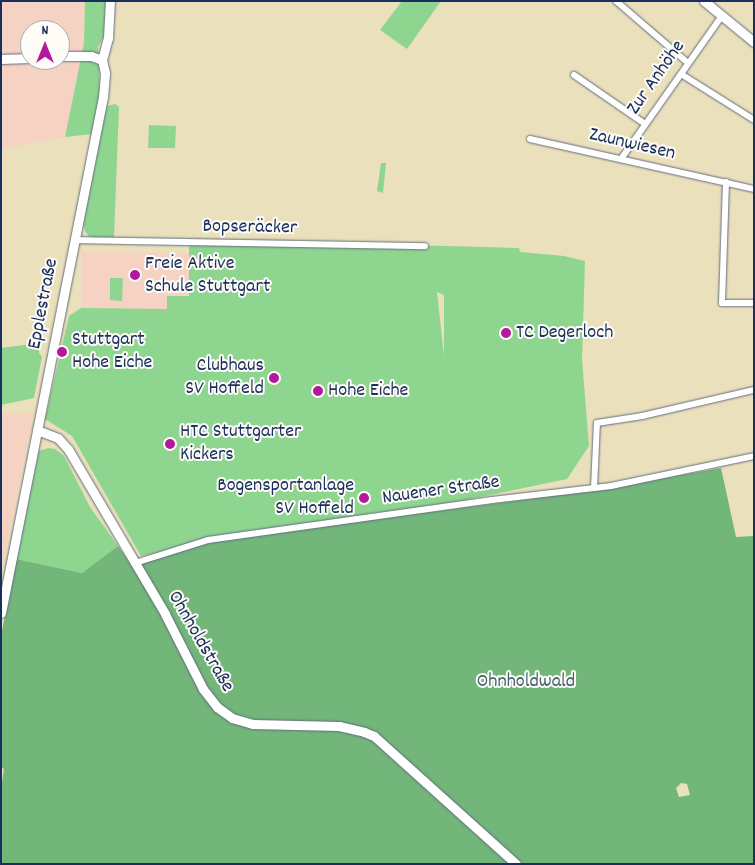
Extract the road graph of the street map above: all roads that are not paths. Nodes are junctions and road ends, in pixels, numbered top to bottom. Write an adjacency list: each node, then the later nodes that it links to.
1 (110, 1): 9 (main road, Epplestraße)
2 (616, 1): 10 (street)
3 (704, 1): 4 (main road)
4 (721, 17): 5 (main road); 10 (street, Zur Anhöhe)
5 (754, 42)
6 (70, 56): 9 (main road)
7 (20, 58): 8 (main road)
8 (1, 59)
9 (102, 60): 19 (main road, Epplestraße)
10 (688, 63): 11 (street, Zur Anhöhe)
11 (681, 74): 13 (street); 14 (street, Zur Anhöhe)
12 (574, 75): 14 (street)
13 (754, 120)
14 (645, 124): 16 (street, Zur Anhöhe)
15 (530, 139): 16 (street, Zaunwiesen)
16 (621, 159): 17 (street, Zaunwiesen)
17 (726, 182): 18 (street, Zaunwiesen); 21 (street)
18 (754, 189)
19 (74, 240): 20 (street, Bopseräcker); 23 (main road, Epplestraße)
20 (425, 246)
21 (754, 303)
22 (754, 390): 25 (street)
23 (37, 430): 26 (main road, Ohnholdstraße); 27 (main road, Epplestraße)
24 (754, 456): 25 (street, Nauener Straße)
25 (594, 488): 26 (street, Nauener Straße)
26 (135, 563): 28 (main road, Ohnholdstraße)
27 (1, 613)
28 (516, 864)

